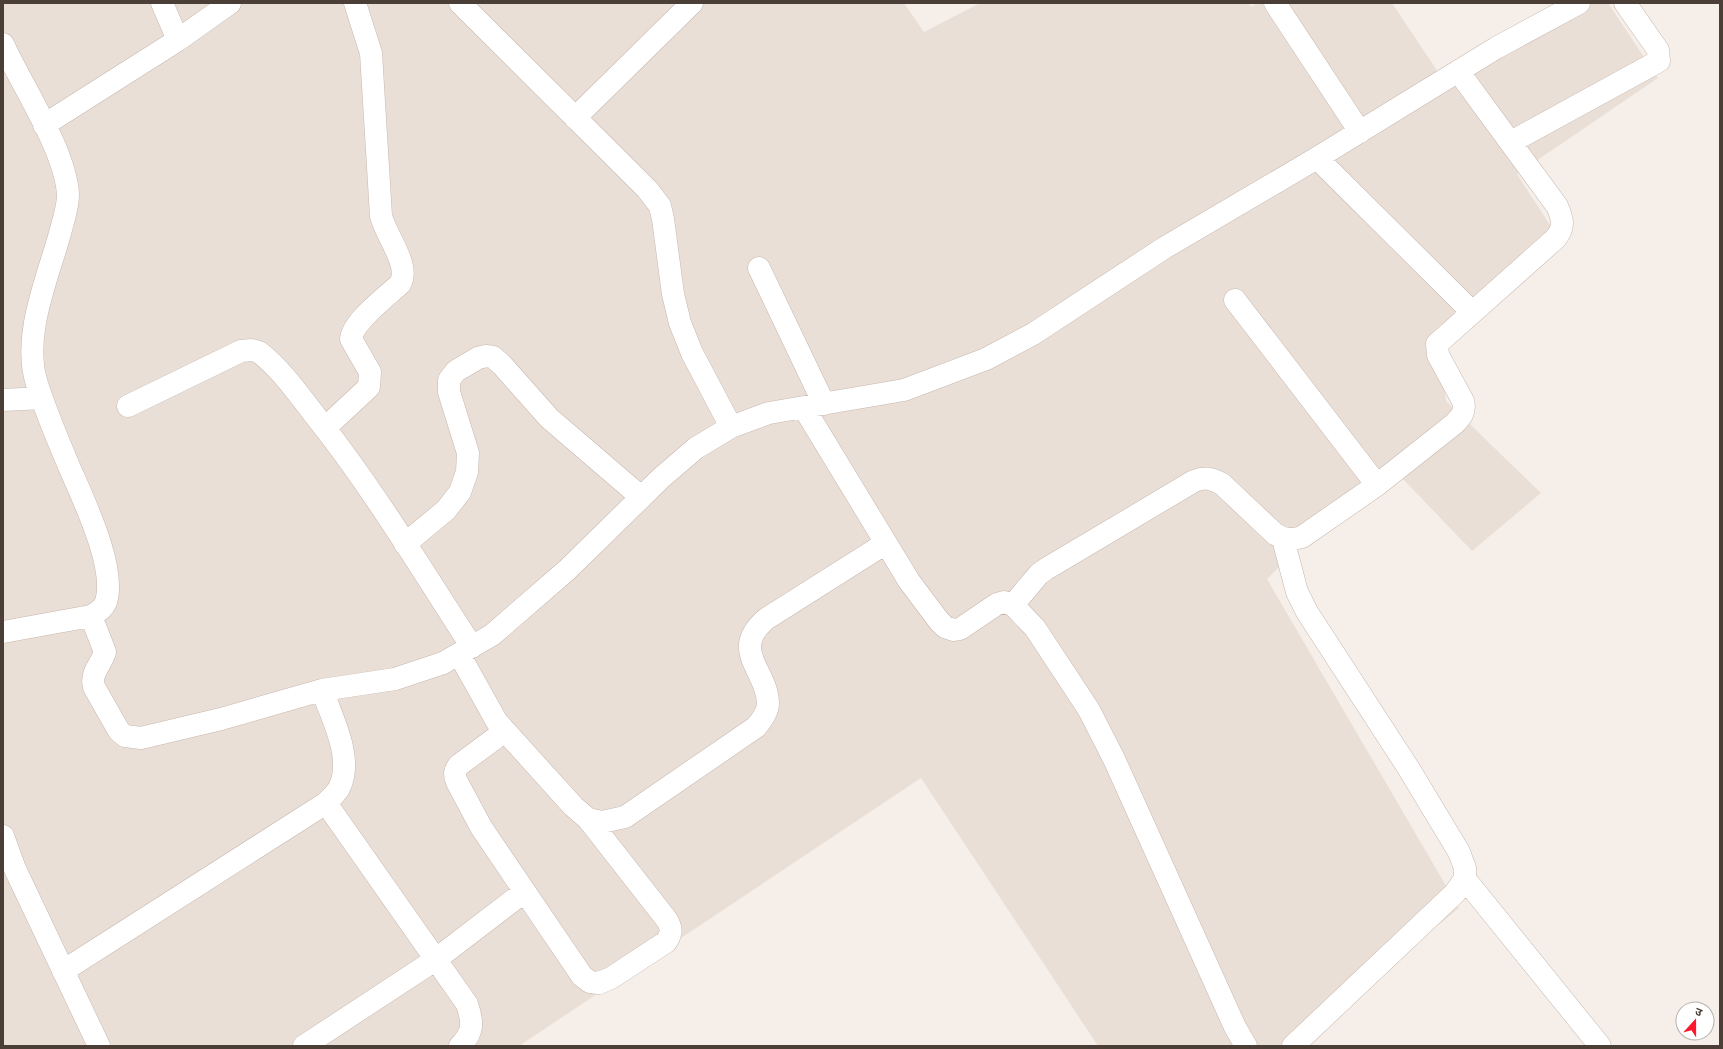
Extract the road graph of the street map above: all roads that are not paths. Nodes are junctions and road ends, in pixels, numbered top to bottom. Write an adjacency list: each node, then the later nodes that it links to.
1 (162, 3): 9 (street)
2 (230, 3): 9 (street)
3 (355, 3): 25 (street)
4 (460, 3): 12 (street)
5 (692, 3): 12 (street)
6 (1275, 3): 14 (street)
7 (1579, 3): 11 (street)
8 (1625, 3): 15 (street)
9 (178, 40): 13 (street)
10 (3, 44): 13 (street)
11 (1458, 71): 14 (street); 15 (street)
12 (575, 118): 24 (street)
13 (44, 125): 20 (street)
14 (1360, 132): 16 (street)
15 (1511, 142): 19 (street)
16 (1317, 158): 19 (street); 23 (street)
17 (759, 268): 23 (street)
18 (1235, 300): 26 (street)
19 (1472, 312): 26 (street)
20 (42, 398): 21 (street); 32 (street)
21 (3, 400)
22 (128, 406): 25 (street)
23 (814, 406): 24 (street); 29 (street)
24 (731, 427): 27 (street)
25 (325, 428): 30 (street)
26 (1377, 485): 28 (street)
27 (641, 497): 30 (street); 34 (street)
28 (1283, 539): 31 (street); 40 (street)
29 (886, 543): 31 (street); 38 (street)
30 (405, 544): 34 (street)
31 (1013, 605): 47 (street)
32 (91, 616): 33 (street); 35 (street)
33 (3, 632)
34 (465, 651): 35 (street); 36 (street)
35 (322, 690): 37 (street)
36 (505, 731): 38 (street); 41 (street)
37 (326, 803): 42 (street); 43 (street)
38 (588, 819): 41 (street)
39 (3, 836): 43 (street)
40 (1465, 878): 48 (street); 49 (street)
41 (524, 892): 42 (street)
42 (435, 960): 45 (street); 46 (street)
43 (63, 971): 44 (street)
44 (99, 1046)
45 (304, 1046)
46 (460, 1046)
47 (1246, 1046)
48 (1293, 1046)
49 (1600, 1046)

